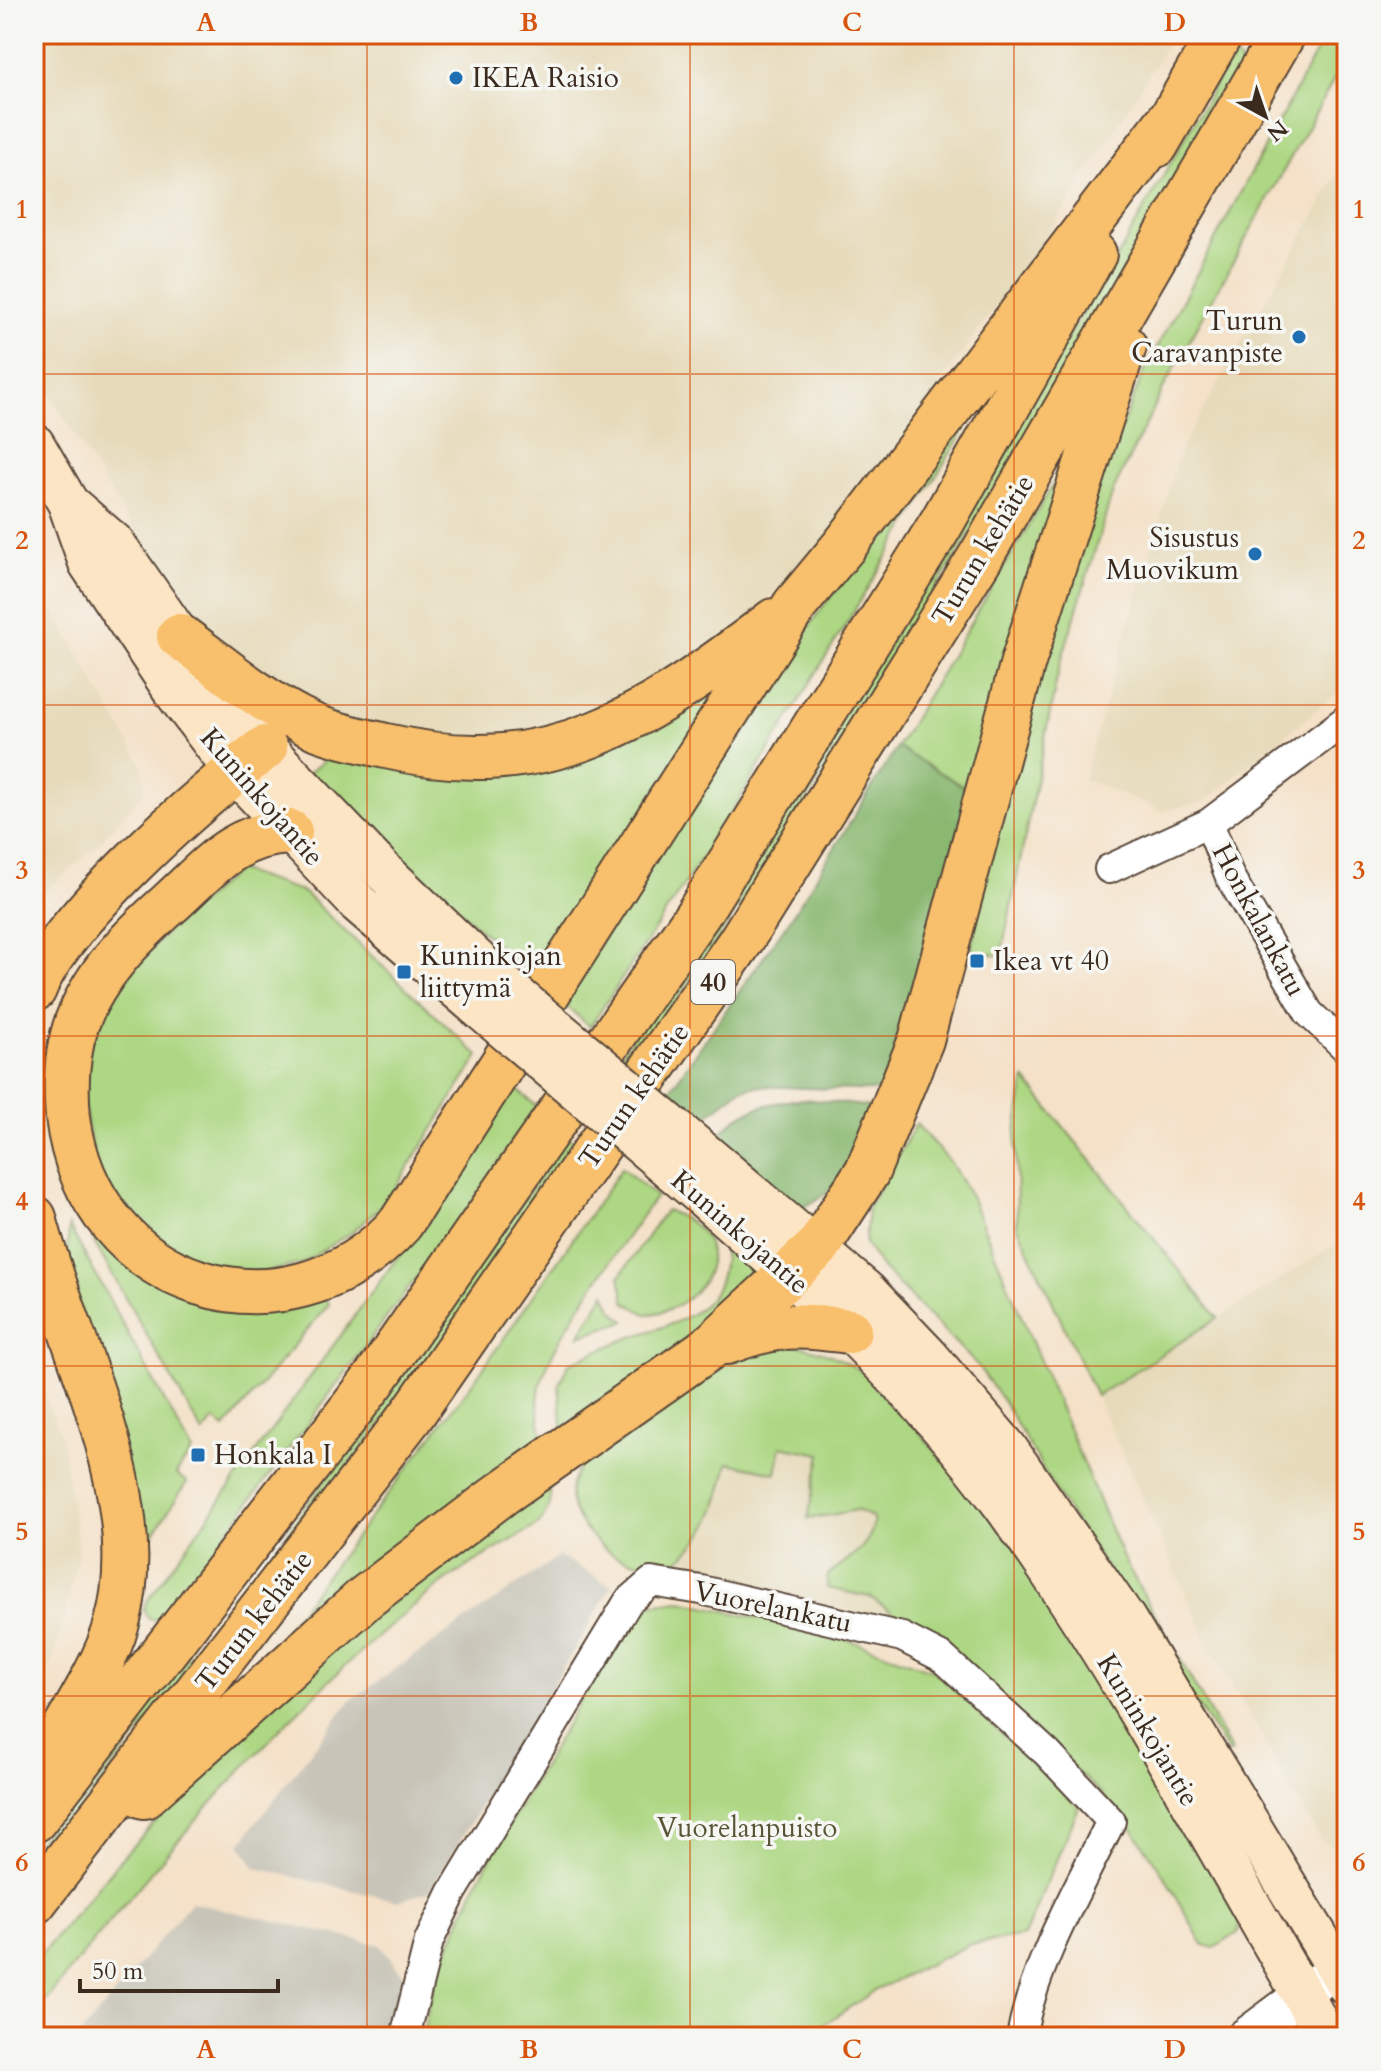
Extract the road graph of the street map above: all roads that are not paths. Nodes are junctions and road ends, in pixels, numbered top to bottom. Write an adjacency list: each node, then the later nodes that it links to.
1 (1220, 34): 3 (highway, Turun kehätie / 40)
2 (1283, 34): 4 (highway, Turun kehätie / 40)
3 (1170, 119): 7 (highway); 22 (highway, Turun kehätie / 40)
4 (1149, 266): 18 (highway); 23 (highway, Turun kehätie / 40)
5 (34, 444): 6 (main road, Kuninkojantie)
6 (68, 503): 8 (main road, Kuninkojantie); 10 (main road, Kuninkojantie)
7 (795, 605): 8 (highway); 12 (highway)
8 (179, 636): 10 (main road, Kuninkojantie)
9 (1347, 719): 11 (street, Honkalankatu)
10 (249, 760): 12 (main road, Kuninkojantie); 14 (highway); 15 (main road, Kuninkojantie)
11 (1209, 823): 13 (street, Honkalankatu); 16 (street, Honkalankatu)
12 (290, 832): 15 (main road, Kuninkojantie)
13 (1109, 869)
14 (34, 989)
15 (489, 994): 18 (main road, Kuninkojantie, bridge)
16 (1347, 1049)
17 (34, 1218): 21 (highway)
18 (805, 1261): 19 (main road, Kuninkojantie); 20 (highway); 24 (main road, Kuninkojantie)
19 (849, 1331): 20 (highway); 25 (main road, Kuninkojantie)
20 (709, 1348): 23 (highway)
21 (34, 1785)
22 (34, 1820)
23 (46, 1887)
24 (1344, 1972): 25 (street)
25 (1302, 1995): 28 (street); 29 (main road, Kuninkojantie)
26 (405, 2037): 27 (street, Vuorelankatu)
27 (1021, 2037)
28 (1245, 2037)
29 (1327, 2037)

